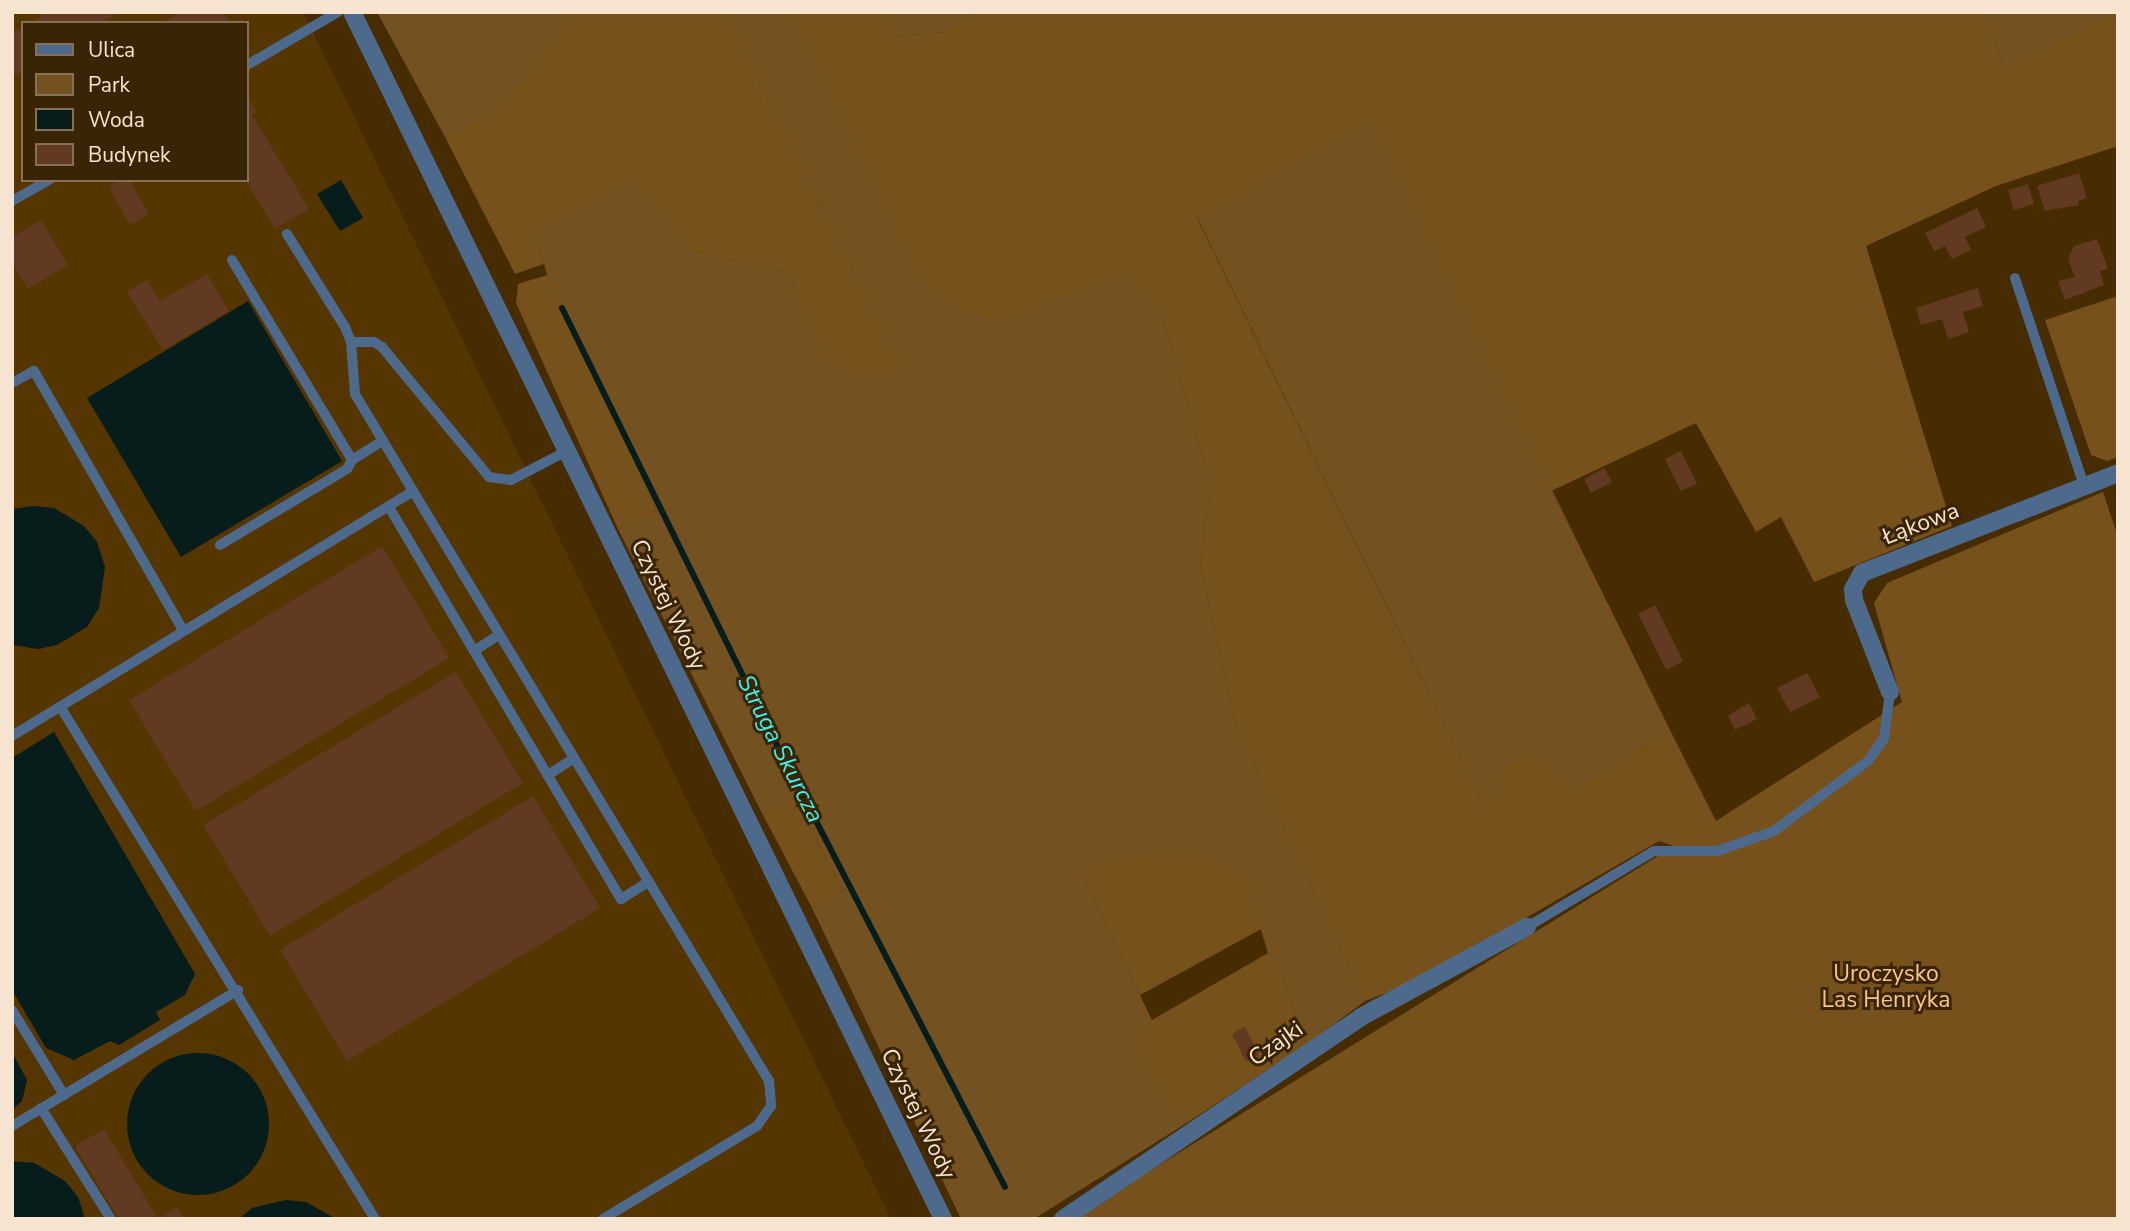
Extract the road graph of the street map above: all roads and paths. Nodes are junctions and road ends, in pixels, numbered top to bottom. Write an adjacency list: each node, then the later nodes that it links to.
1 (338, 12): 3 (lane)
2 (352, 12): 12 (street, Czystej Wody)
3 (248, 64)
4 (45, 182): 5 (lane)
5 (12, 201)
6 (287, 234): 9 (lane)
7 (232, 260): 13 (lane)
8 (2015, 278): 15 (lane)
9 (351, 342): 11 (lane); 12 (lane)
10 (12, 383): 19 (lane)
11 (383, 441): 13 (lane); 16 (lane)
12 (565, 452): 37 (street, Czystej Wody)
13 (352, 460): 18 (lane)
14 (2118, 473): 15 (street, Łąkowa)
15 (2084, 486): 22 (street, Łąkowa)
16 (412, 491): 17 (lane); 20 (lane)
17 (389, 507): 19 (lane); 21 (lane)
18 (220, 545)
19 (183, 630): 23 (lane)
20 (499, 635): 21 (lane); 25 (lane)
21 (474, 651): 26 (lane)
22 (1890, 692): 28 (lane)
23 (61, 708): 24 (lane); 29 (lane)
24 (12, 736)
25 (574, 758): 26 (lane); 27 (lane)
26 (548, 775): 27 (lane)
27 (648, 882): 36 (lane)
28 (1527, 926): 38 (street, Czajki)
29 (237, 990): 31 (lane); 35 (lane)
30 (12, 1010): 31 (lane)
31 (64, 1095): 32 (lane)
32 (41, 1108): 33 (lane); 34 (lane)
33 (12, 1126)
34 (111, 1219)
35 (375, 1219)
36 (603, 1219)
37 (943, 1219)
38 (1063, 1219)

